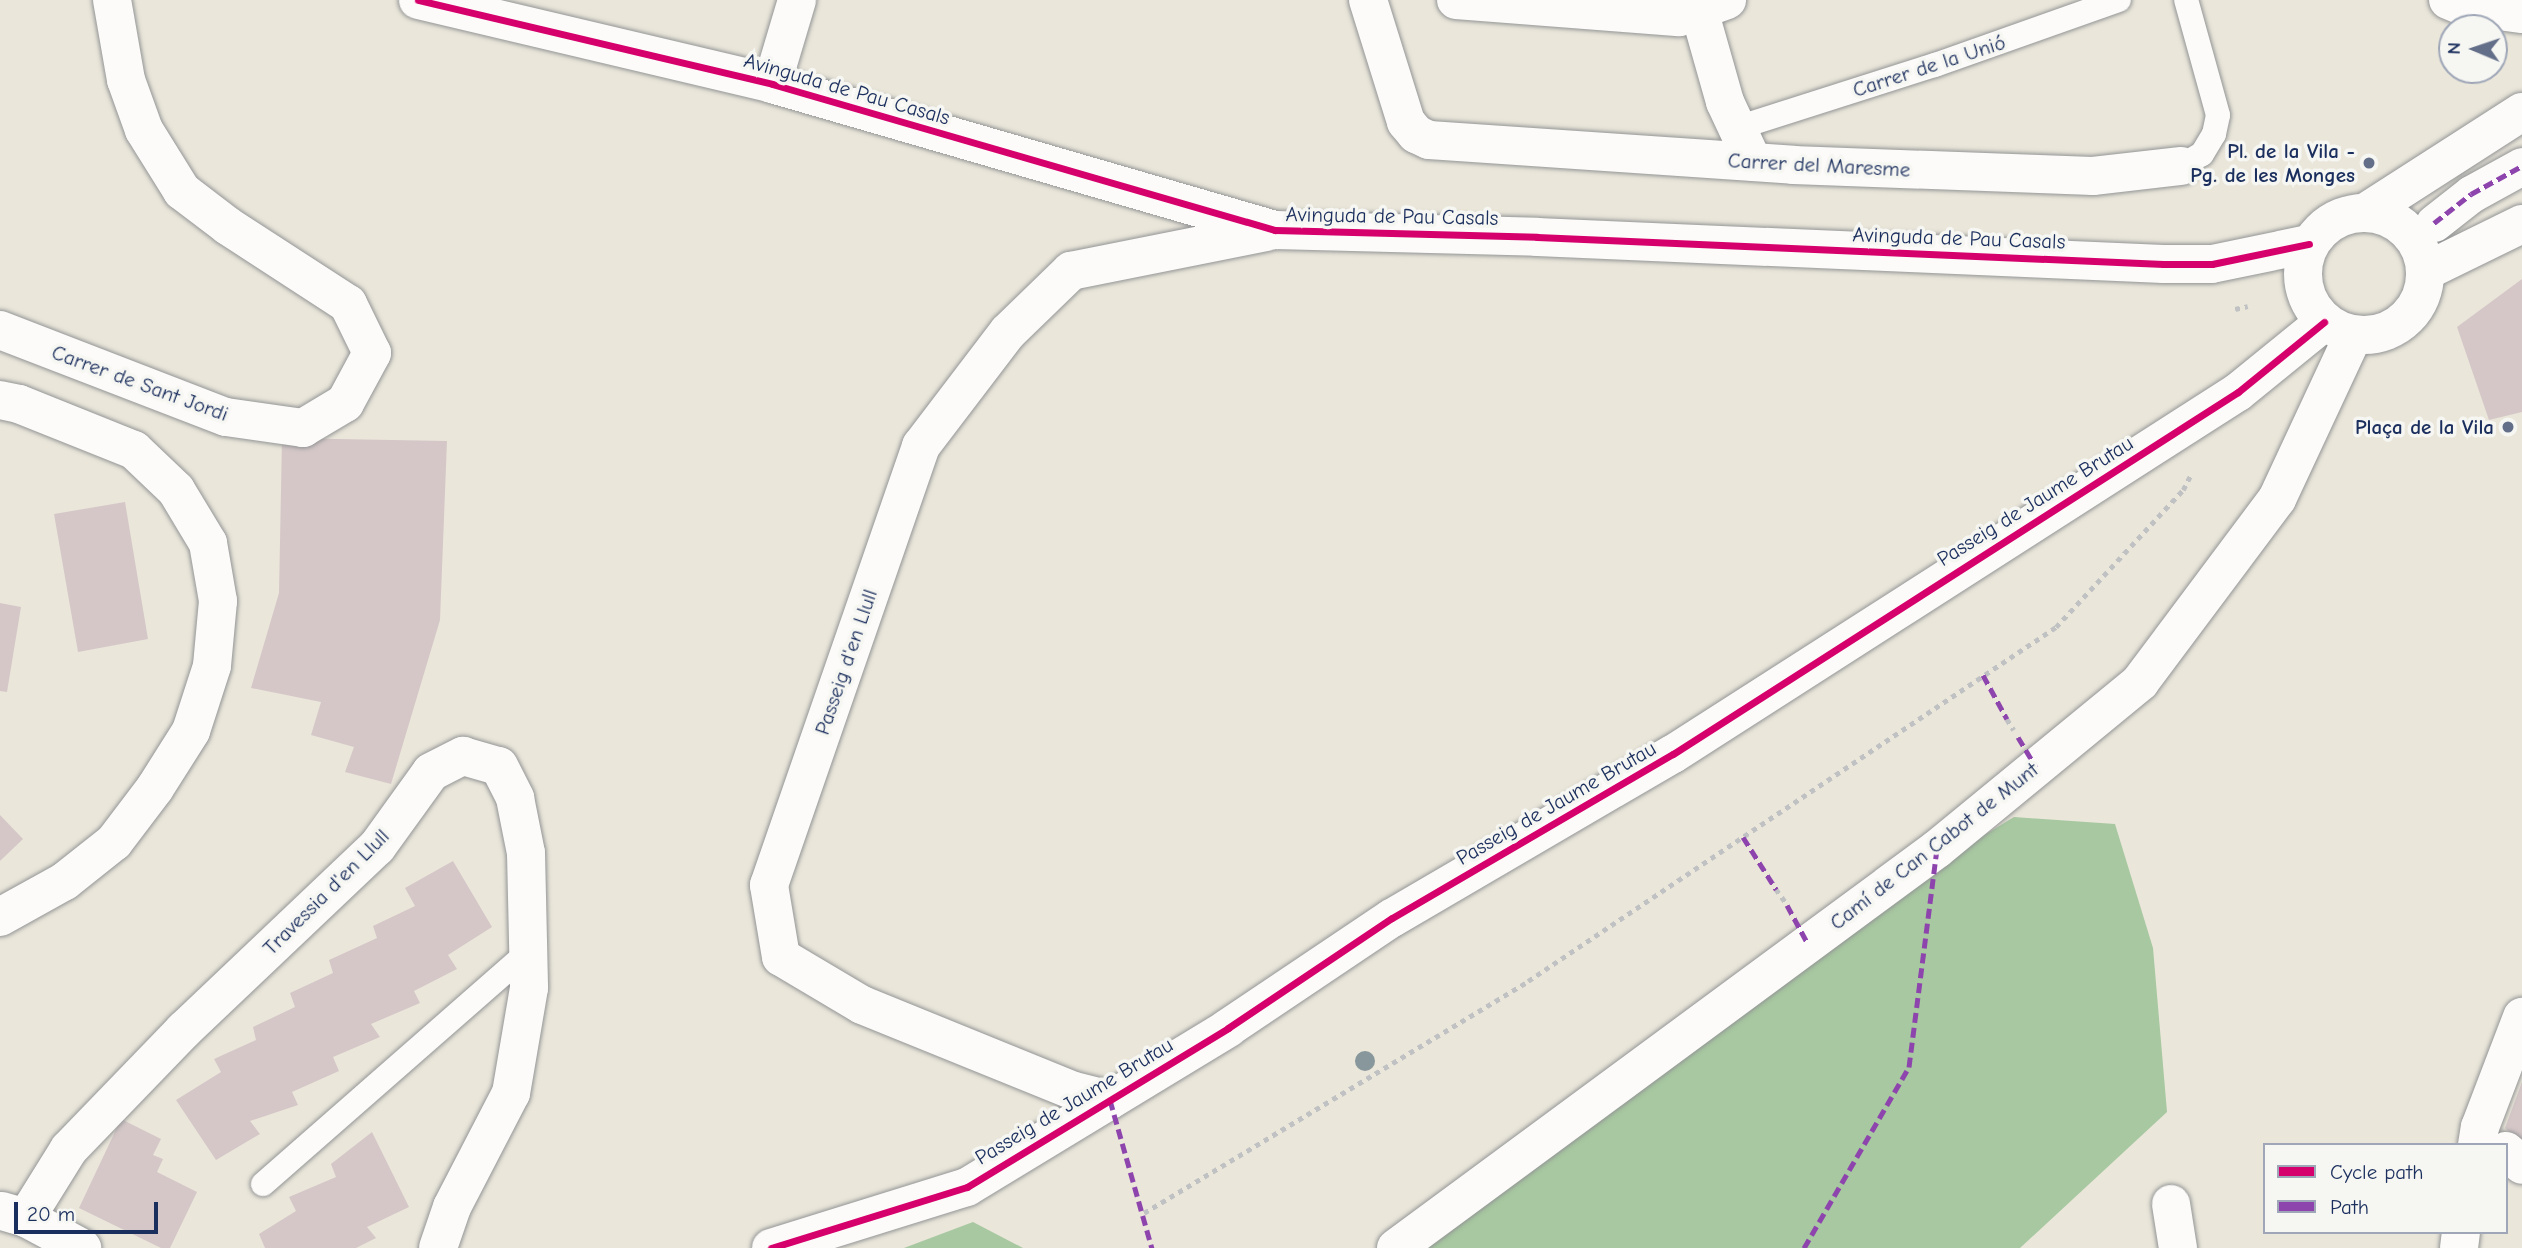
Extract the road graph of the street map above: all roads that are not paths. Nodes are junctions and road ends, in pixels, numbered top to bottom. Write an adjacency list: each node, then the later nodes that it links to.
1 (111, 0): 26 (street, Carrer de Sant Jordi)
2 (418, 0): 13 (street, Avinguda de Pau Casals)
3 (797, 0): 13 (street)
4 (1368, 0): 16 (street, Carrer del Maresme)
5 (1456, 0): 10 (street)
6 (2119, 0): 15 (lane, Carrer de la Unió)
7 (2186, 0): 17 (lane, Carrer del Maresme)
8 (2455, 3): 11 (street); 12 (street)
9 (1713, 5): 10 (street); 15 (street)
10 (1614, 6)
11 (2522, 15)
12 (2522, 41)
13 (772, 84): 22 (street, Avinguda de Pau Casals)
14 (2522, 113): 19 (street)
15 (1737, 128): 16 (street)
16 (1754, 162): 17 (street, Carrer del Maresme)
17 (2181, 166)
18 (2522, 166): 20 (street)
19 (2366, 212): 23 (street); 24 (street)
20 (2434, 223)
21 (2522, 224): 24 (street)
22 (1275, 230): 23 (street, Avinguda de Pau Casals); 31 (street, Passeig d'en Llull)
23 (2309, 244): 25 (street)
24 (2426, 271): 25 (street)
25 (2338, 329): 31 (street, Passeig de Jaume Brutau); 39 (street, Camí de Can Cabot de Munt)
26 (0, 330)
27 (0, 400): 28 (street)
28 (0, 918)
29 (528, 952): 33 (lane); 35 (street, Travessia d'en Llull); 37 (street, Travessia d'en Llull)
30 (2522, 1017): 32 (street)
31 (1110, 1100): 38 (street, Passeig de Jaume Brutau)
32 (2490, 1142)
33 (264, 1184)
34 (2171, 1204): 40 (street)
35 (13, 1214): 36 (street)
36 (82, 1248)
37 (438, 1248)
38 (771, 1248)
39 (1395, 1248)
40 (2178, 1248)

